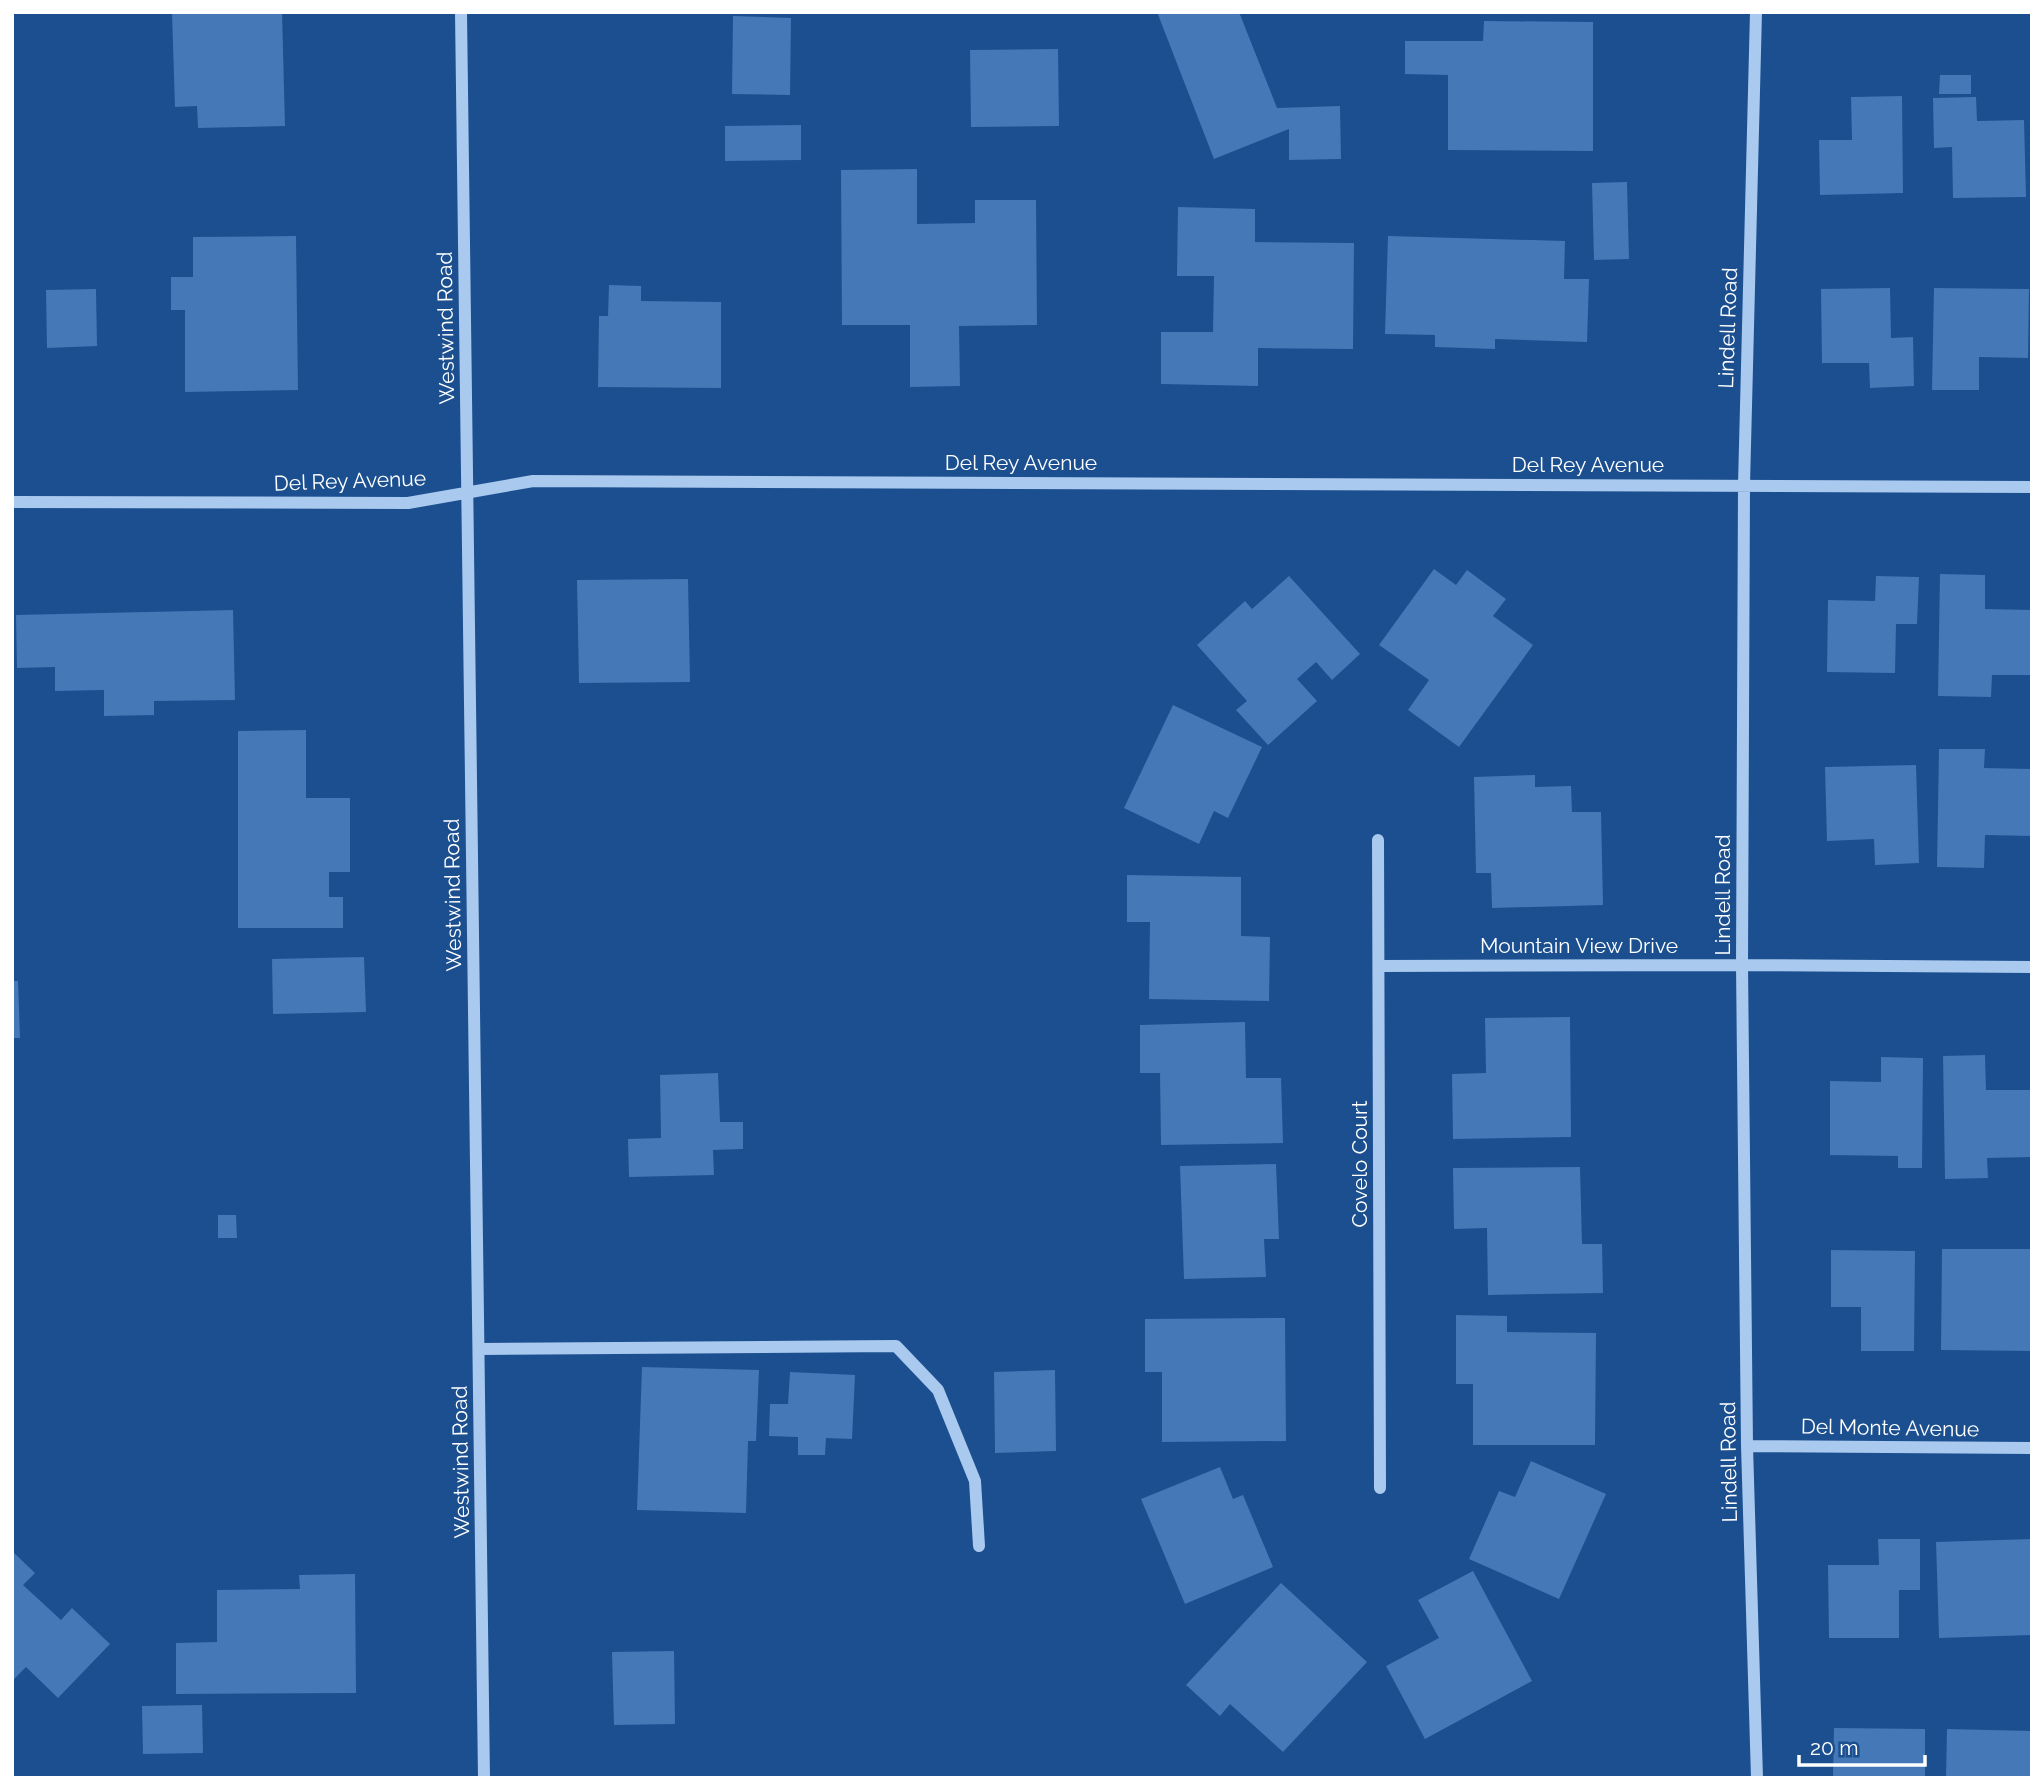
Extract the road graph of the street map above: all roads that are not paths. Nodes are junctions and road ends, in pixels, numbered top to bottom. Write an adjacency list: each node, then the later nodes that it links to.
1 (461, 12): 5 (street, Westwind Road)
2 (1756, 12): 3 (street, Lindell Road)
3 (1744, 485): 4 (street, Del Rey Avenue); 5 (street, Del Rey Avenue); 8 (street, Lindell Road)
4 (2032, 487)
5 (468, 492): 6 (street, Del Rey Avenue); 11 (street, Westwind Road)
6 (12, 502)
7 (1378, 840): 9 (street, Covelo Court)
8 (1742, 964): 9 (street, Mountain View Drive); 10 (street, Mountain View Drive); 12 (street, Lindell Road)
9 (1379, 966): 14 (street, Covelo Court)
10 (2032, 967)
11 (479, 1349): 15 (street); 16 (street, Westwind Road)
12 (1748, 1446): 13 (street, Del Monte Avenue); 17 (street, Lindell Road)
13 (2032, 1448)
14 (1380, 1488)
15 (979, 1546)
16 (484, 1778)
17 (1757, 1778)

